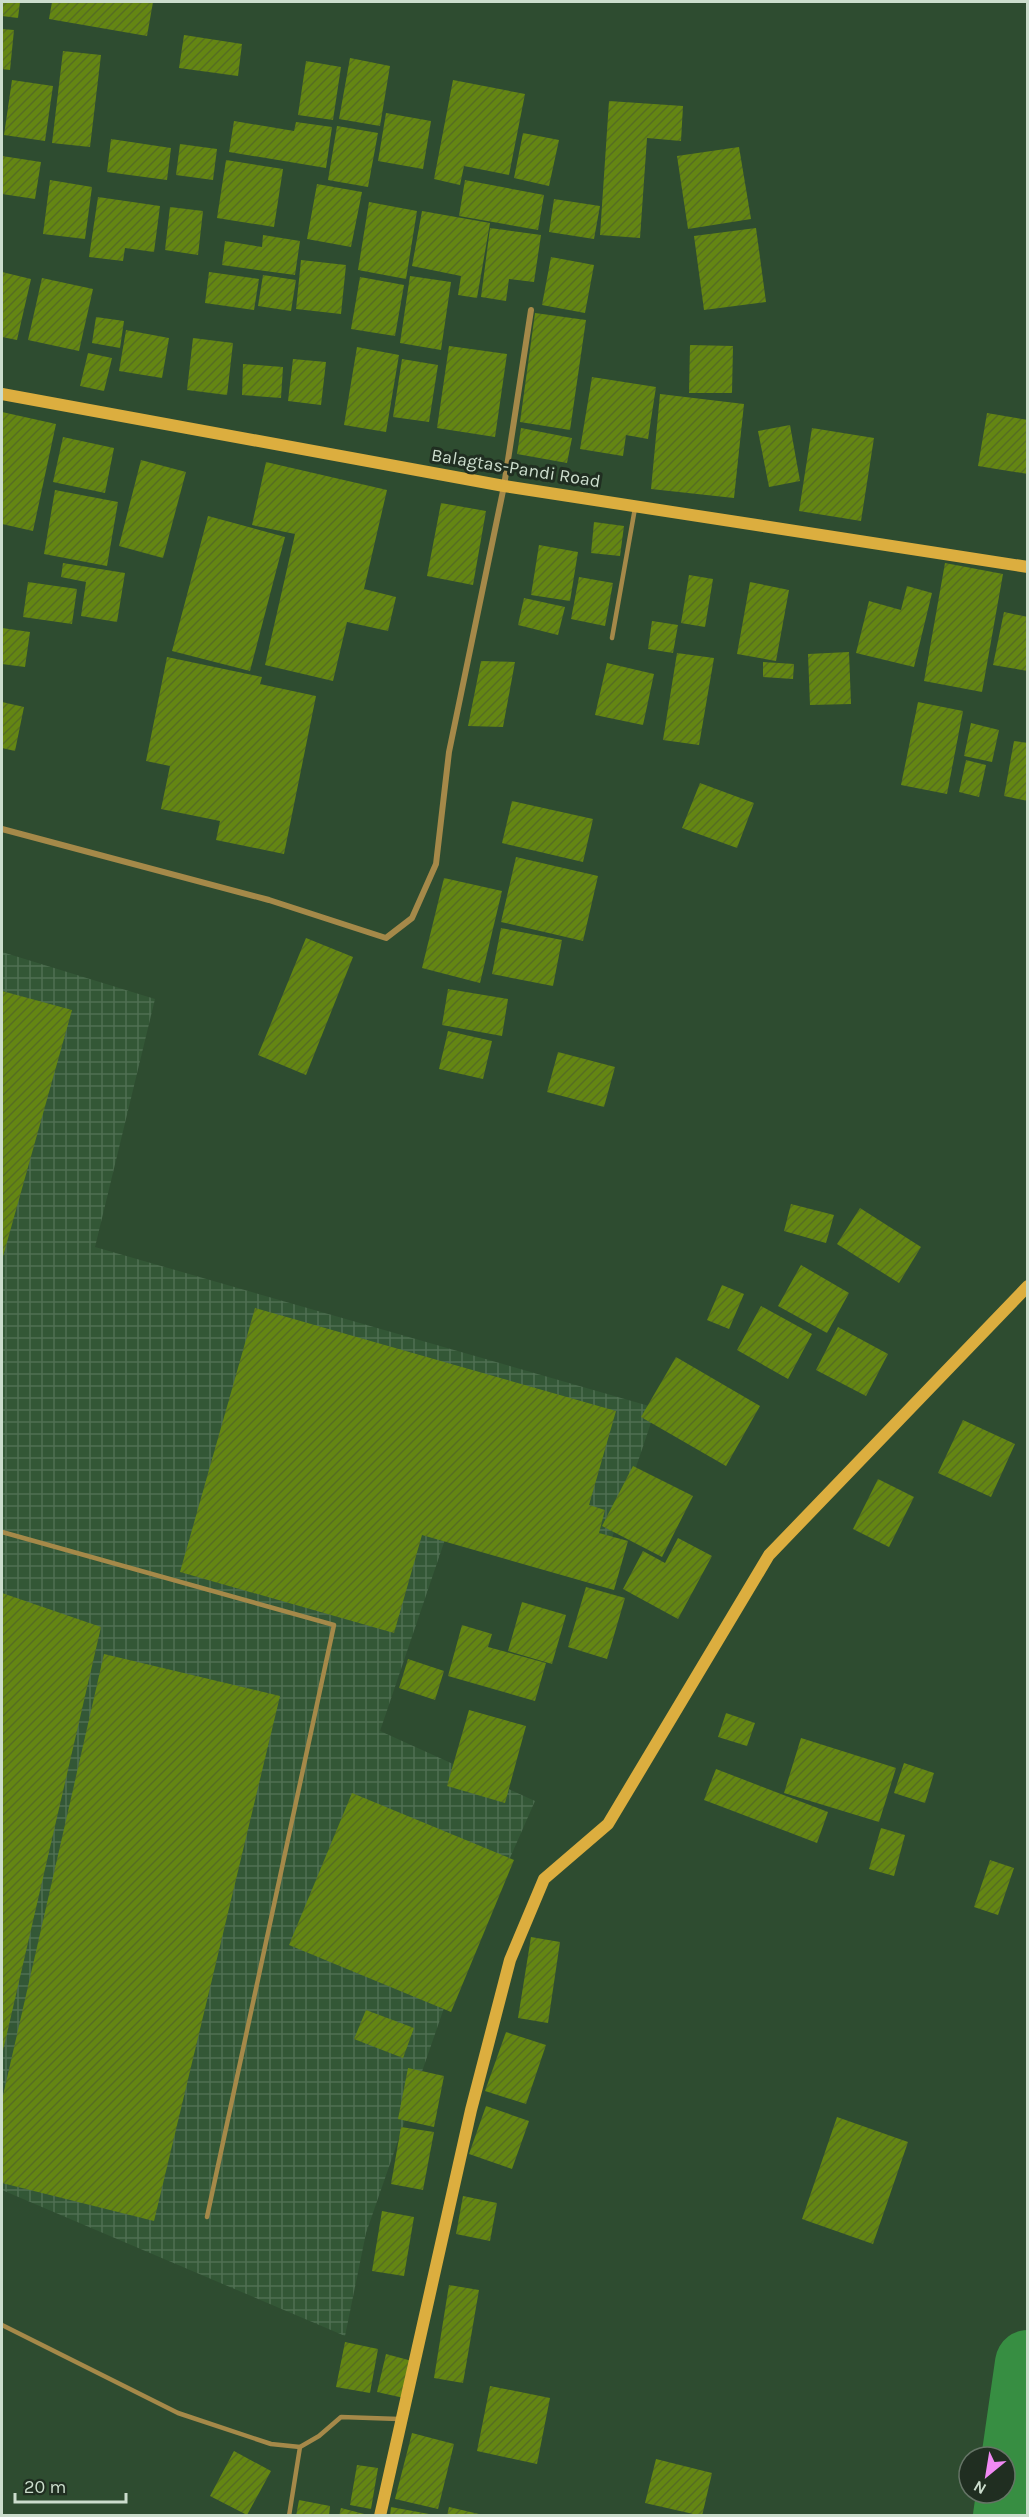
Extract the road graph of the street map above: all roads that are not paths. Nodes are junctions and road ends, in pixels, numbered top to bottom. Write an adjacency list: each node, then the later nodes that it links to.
1 (531, 310): 3 (street)
2 (2, 394): 3 (street, Balagtas-Pandi Road)
3 (504, 486): 4 (street, Balagtas-Pandi Road); 7 (street)
4 (635, 505): 5 (street, Balagtas-Pandi Road); 6 (lane)
5 (1028, 567)
6 (612, 638)
7 (2, 829)
8 (1028, 1286): 12 (street)
9 (2, 1532): 10 (lane)
10 (207, 2217)
11 (2, 2325): 13 (lane)
12 (402, 2419): 13 (lane); 15 (street)
13 (300, 2447): 14 (lane)
14 (289, 2516)
15 (380, 2516)

